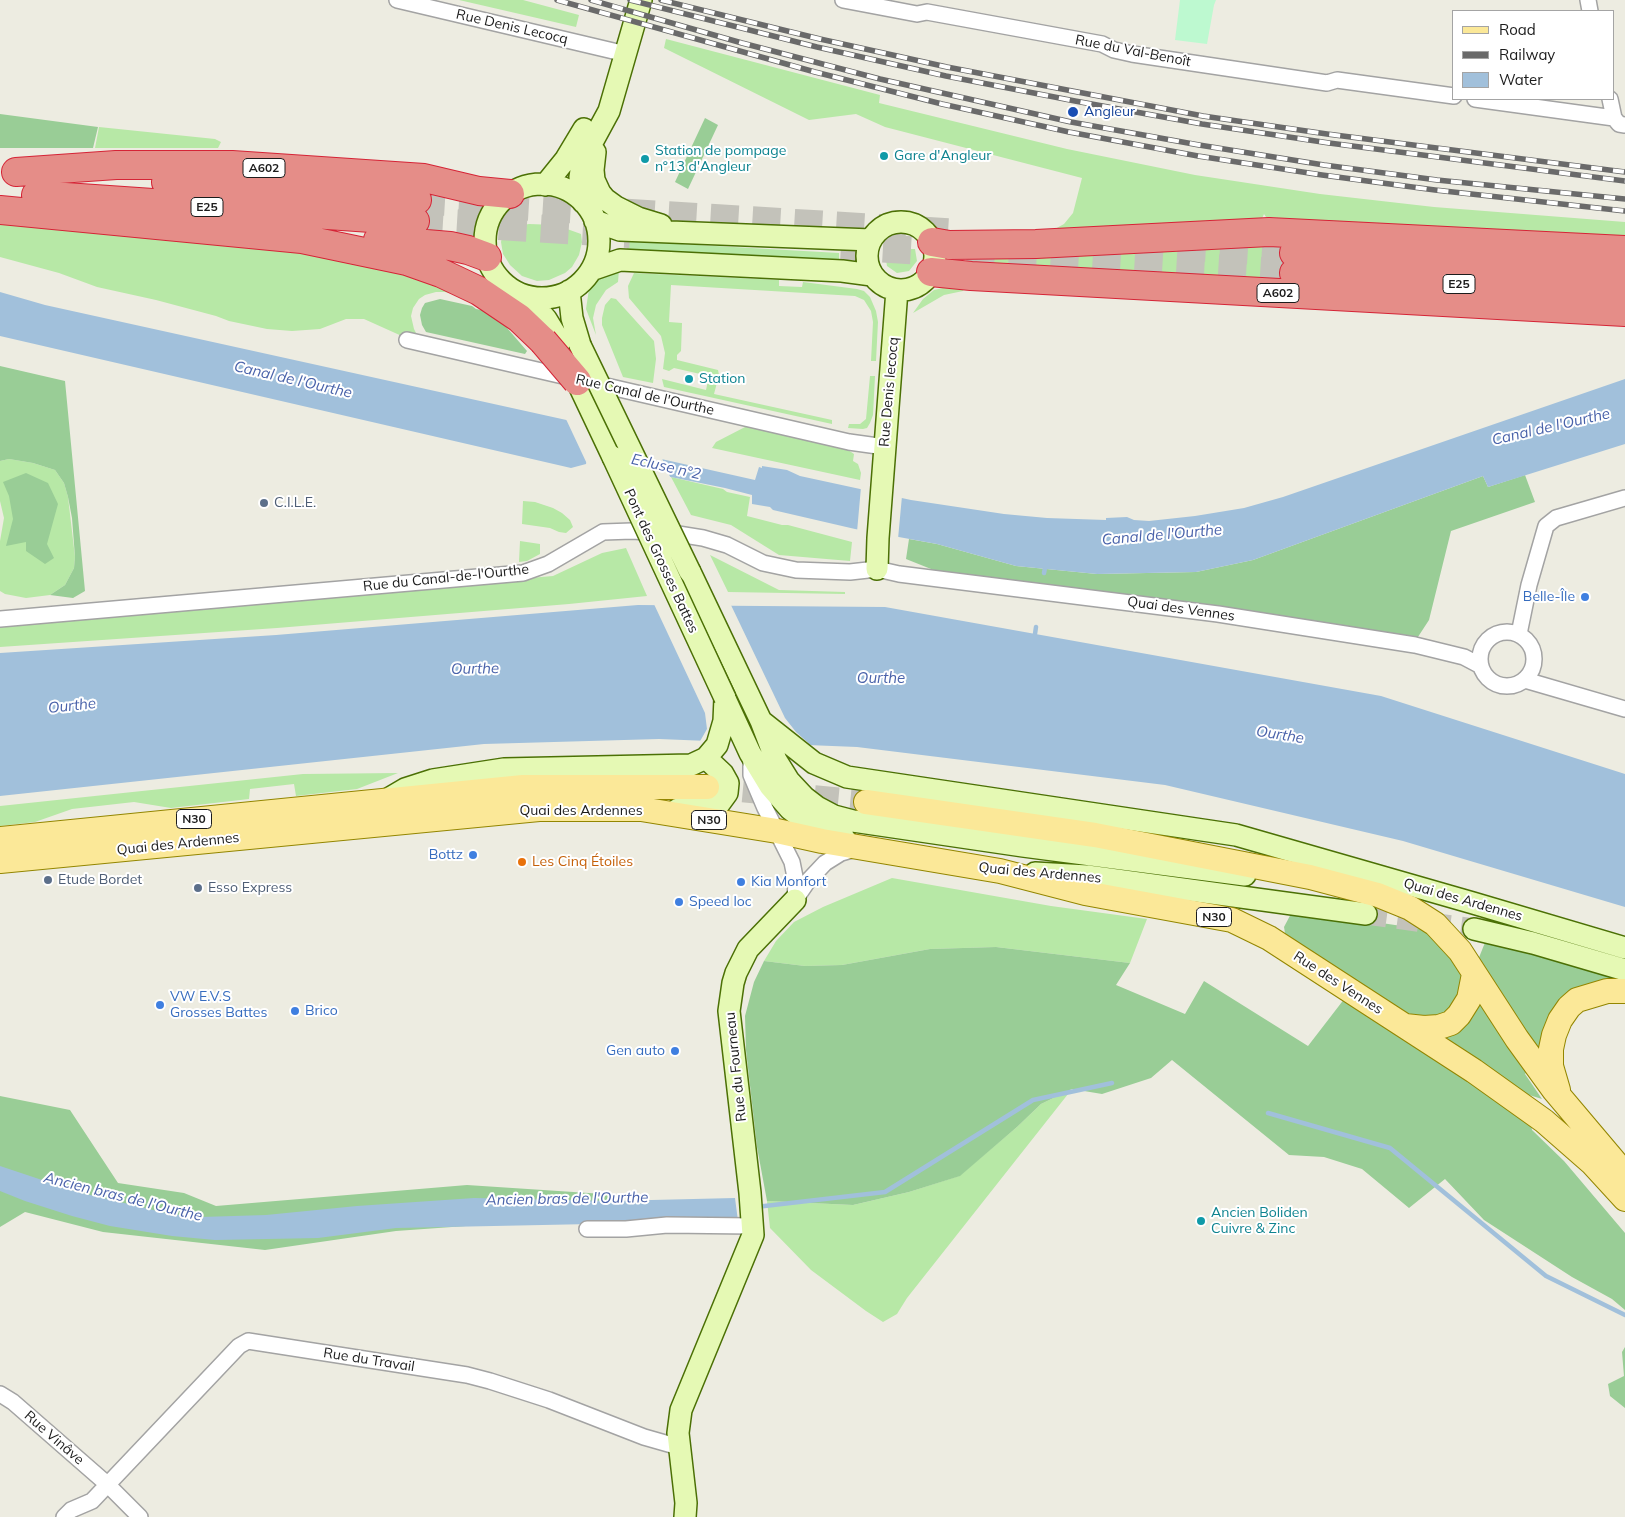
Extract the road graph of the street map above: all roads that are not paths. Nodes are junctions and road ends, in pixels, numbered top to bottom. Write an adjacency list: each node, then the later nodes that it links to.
1 (397, 0): 4 (street, Rue Denis Lecocq)
2 (641, 0): 4 (main road)
3 (843, 0): 6 (street, Rue du Val-Benoît)
4 (626, 54): 5 (main road)
5 (620, 75): 10 (main road); 12 (main road)
6 (1452, 96)
7 (1482, 100): 9 (street)
8 (1610, 100): 9 (street)
9 (1619, 121)
10 (599, 130): 15 (main road); 18 (main road)
11 (8, 171): 13 (highway, E25); 14 (highway, A602)
12 (545, 185): 14 (main road); 15 (main road)
13 (0, 193)
14 (510, 194): 23 (main road)
15 (583, 202): 17 (main road)
16 (0, 210): 19 (highway)
17 (595, 221): 18 (main road); 24 (main road)
18 (685, 233): 20 (main road)
19 (302, 239): 23 (highway); 34 (highway)
20 (871, 240): 21 (main road); 27 (main road)
21 (932, 242): 22 (highway); 25 (main road)
22 (1625, 250)
23 (487, 257): 31 (main road)
24 (591, 270): 27 (main road); 29 (main road)
25 (931, 272): 28 (main road); 32 (highway, A602)
26 (1625, 272): 30 (highway, E25)
27 (872, 275): 28 (main road)
28 (897, 290): 36 (main road, Rue Denis lecocq)
29 (569, 291): 31 (main road); 34 (main road)
30 (1625, 294)
31 (526, 296): 34 (main road)
32 (1625, 312)
33 (407, 340): 36 (street, Rue Canal de l'Ourthe)
34 (561, 343): 35 (highway, bridge); 45 (main road, Pont des Grosses Battes, bridge)
35 (578, 381): 43 (main road, Pont des Grosses Battes, bridge)
36 (885, 447): 38 (main road, Rue Denis lecocq)
37 (1625, 498): 40 (street)
38 (877, 569): 39 (street, Rue du Canal-de-l'Ourthe); 41 (street, Quai des Vennes)
39 (0, 619)
40 (1519, 634): 41 (street); 42 (street)
41 (1481, 666): 42 (street)
42 (1525, 680): 44 (street)
43 (725, 698): 46 (main road, Pont des Grosses Battes); 47 (main road)
44 (1625, 708)
45 (761, 721): 48 (main road, Pont des Grosses Battes); 62 (main road, Pont des Grosses Battes)
46 (750, 753): 53 (street); 57 (main road, Pont des Grosses Battes)
47 (706, 758): 50 (main road); 52 (main road)
48 (847, 777): 58 (main road, Quai des Ardennes)
49 (707, 787): 50 (main road, Quai des Ardennes / N30)
50 (388, 799): 56 (main road, Quai des Ardennes / N30)
51 (866, 802): 54 (main road, Quai des Ardennes)
52 (641, 810): 53 (main road, Quai des Ardennes / N30); 56 (main road, Quai des Ardennes / N30)
53 (777, 831): 57 (main road, Quai des Ardennes / N30); 61 (street)
54 (1095, 835): 58 (main road, Quai des Ardennes); 62 (main road)
55 (0, 839): 56 (main road, Quai des Ardennes / N30)
56 (90, 842): 59 (main road, Quai des Ardennes / N30)
57 (861, 847): 60 (main road, Quai des Ardennes); 61 (street, Rue du Fourneau)
58 (1300, 854): 64 (main road, Quai des Ardennes)
59 (0, 861)
60 (1000, 872): 62 (main road, Quai des Ardennes); 68 (main road, Rue des Vennes / N30)
61 (795, 900): 72 (main road, Rue du Fourneau)
62 (1370, 904): 66 (main road)
63 (1474, 929): 65 (main road, Quai des Ardennes)
64 (1625, 948)
65 (1625, 970)
66 (1474, 974): 68 (main road); 69 (main road)
67 (1625, 992): 69 (main road)
68 (1404, 1026): 71 (main road, Rue des Vennes / N30)
69 (1562, 1101): 70 (main road)
70 (1625, 1174)
71 (1625, 1198)
72 (752, 1223): 73 (street); 75 (main road, Rue du Fourneau)
73 (587, 1229)
74 (0, 1394): 76 (street, Rue Vinâve)
75 (679, 1447): 76 (street, Rue du Travail); 79 (main road, Rue du Fourneau)
76 (107, 1484): 77 (street); 78 (street, Rue Vinâve)
77 (64, 1517)
78 (140, 1517)
79 (685, 1517)

